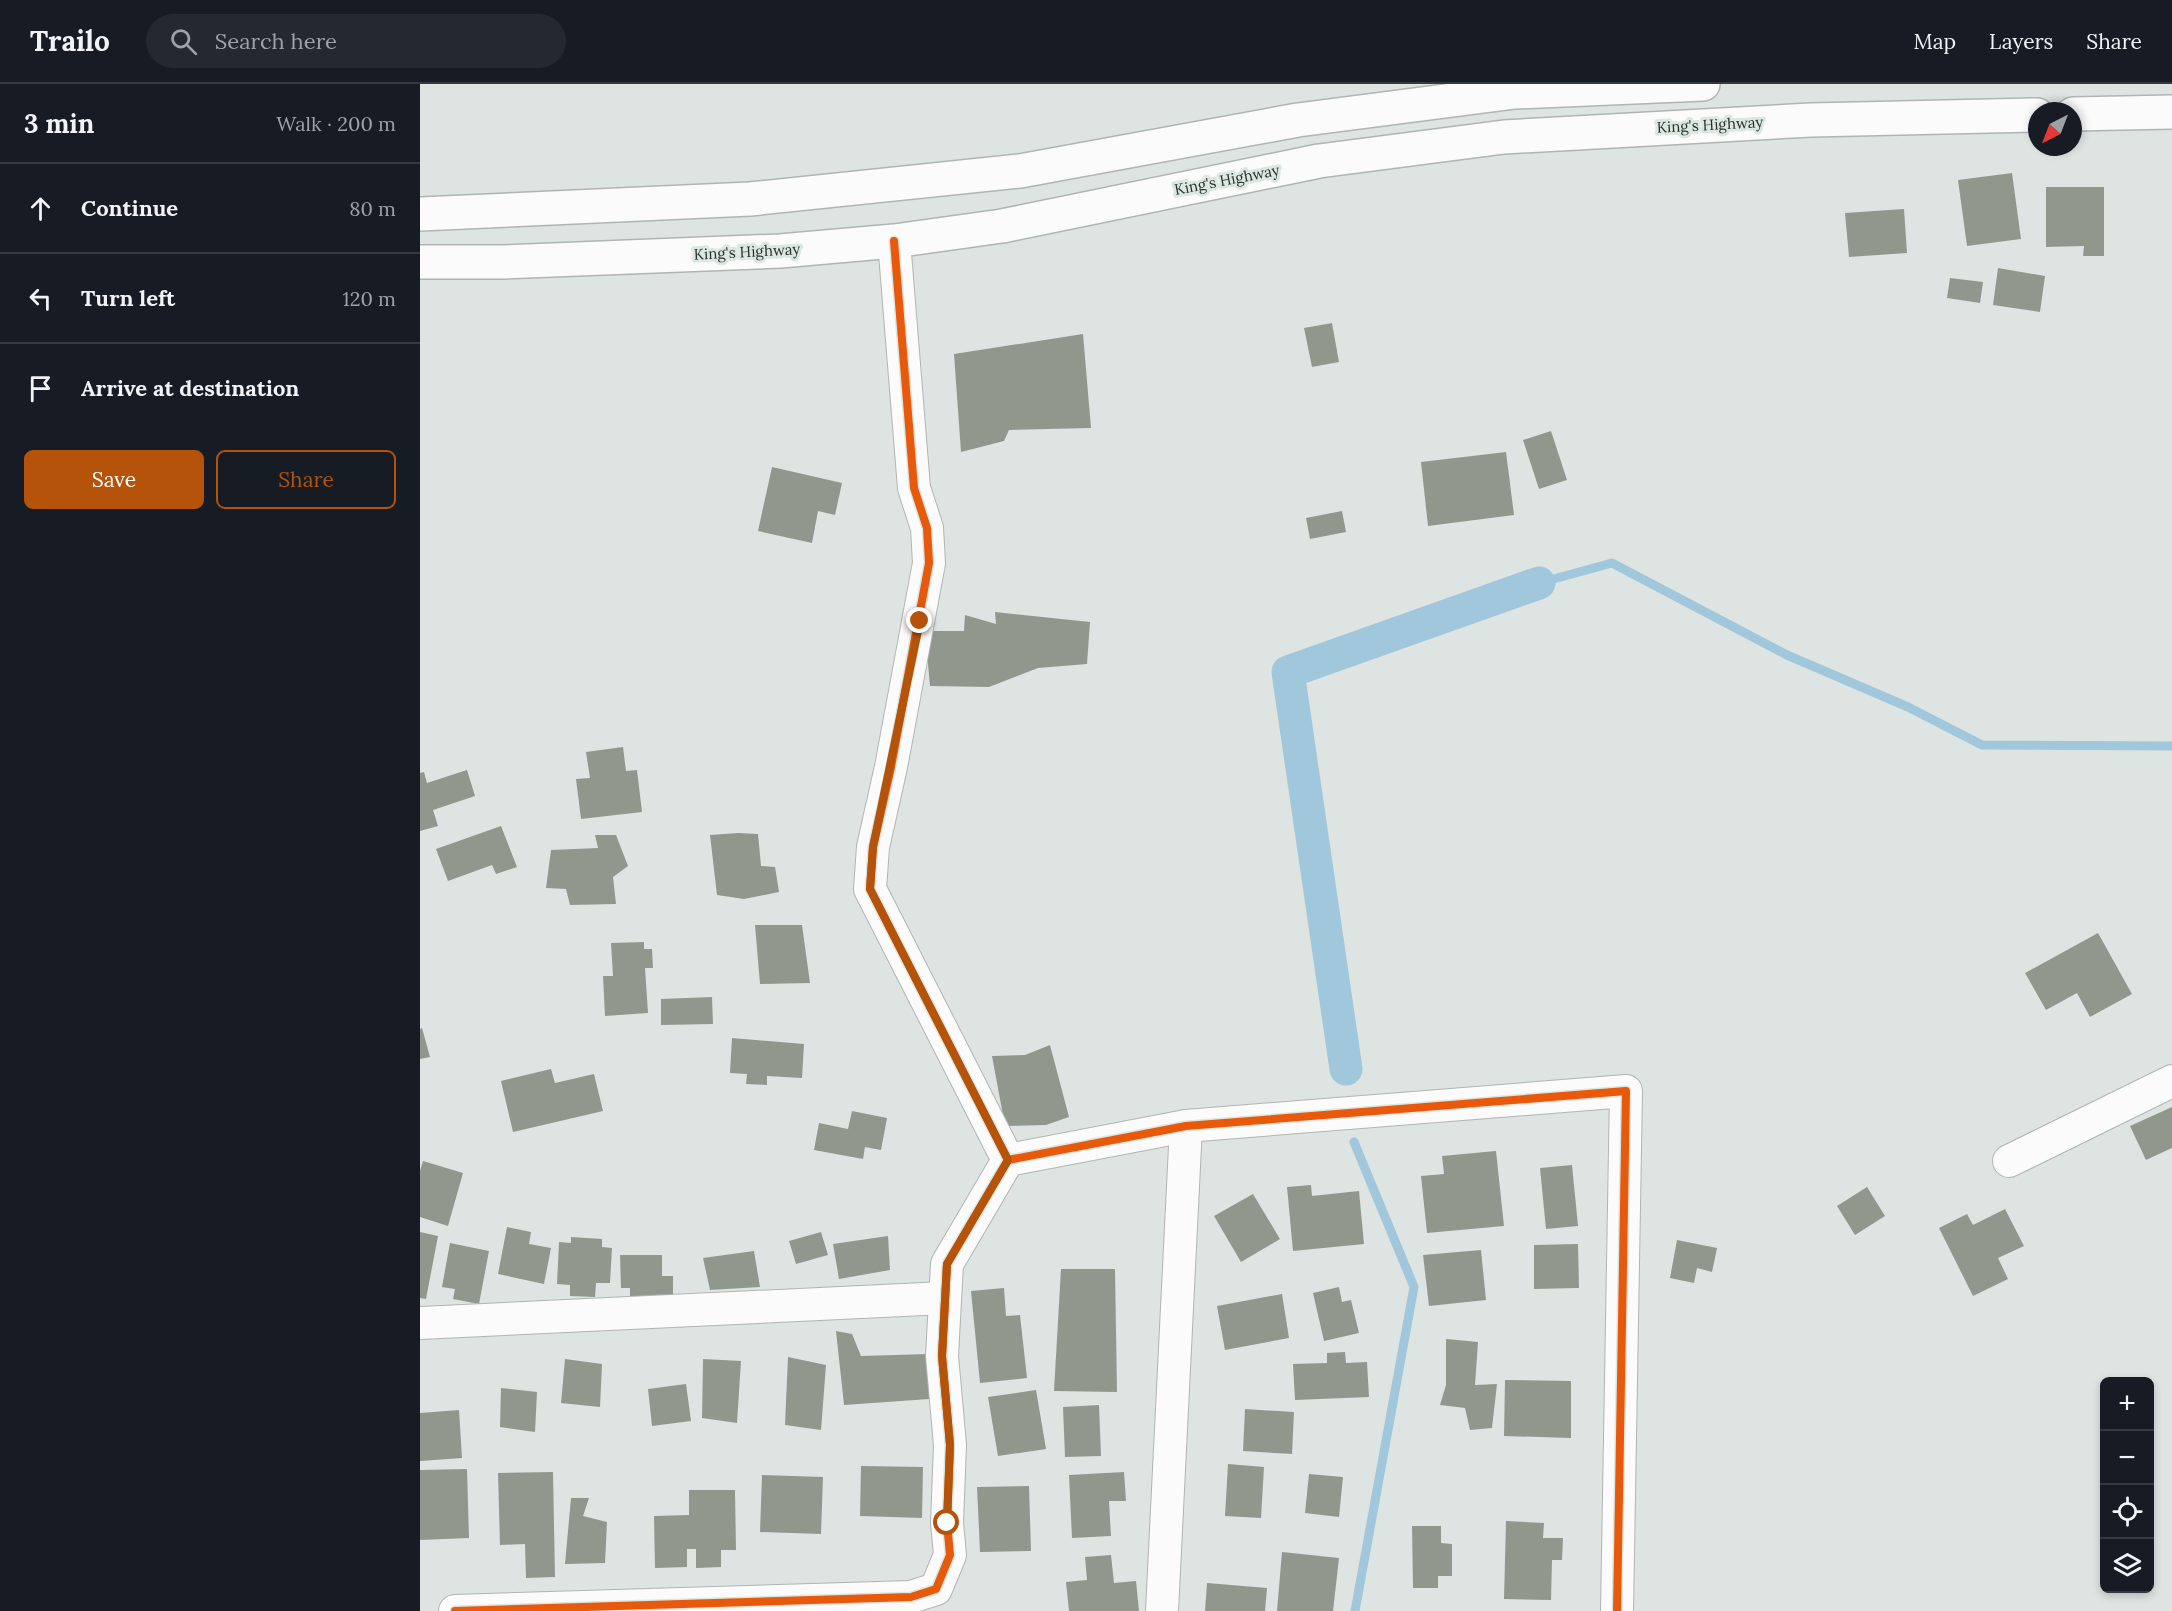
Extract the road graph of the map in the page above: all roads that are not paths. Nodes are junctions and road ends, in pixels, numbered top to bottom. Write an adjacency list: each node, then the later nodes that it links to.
1 (1703, 84): 5 (highway)
2 (2172, 112): 3 (highway)
3 (2082, 114)
4 (2028, 115): 6 (highway, King's Highway)
5 (420, 214)
6 (894, 241): 7 (highway, King's Highway); 10 (street)
7 (420, 262)
8 (2172, 1081): 11 (street)
9 (1186, 1126): 10 (street); 15 (street); 16 (street)
10 (1008, 1160): 12 (street)
11 (2009, 1161)
12 (945, 1298): 13 (street); 14 (street)
13 (420, 1323)
14 (464, 1611)
15 (1162, 1611)
16 (1617, 1611)

